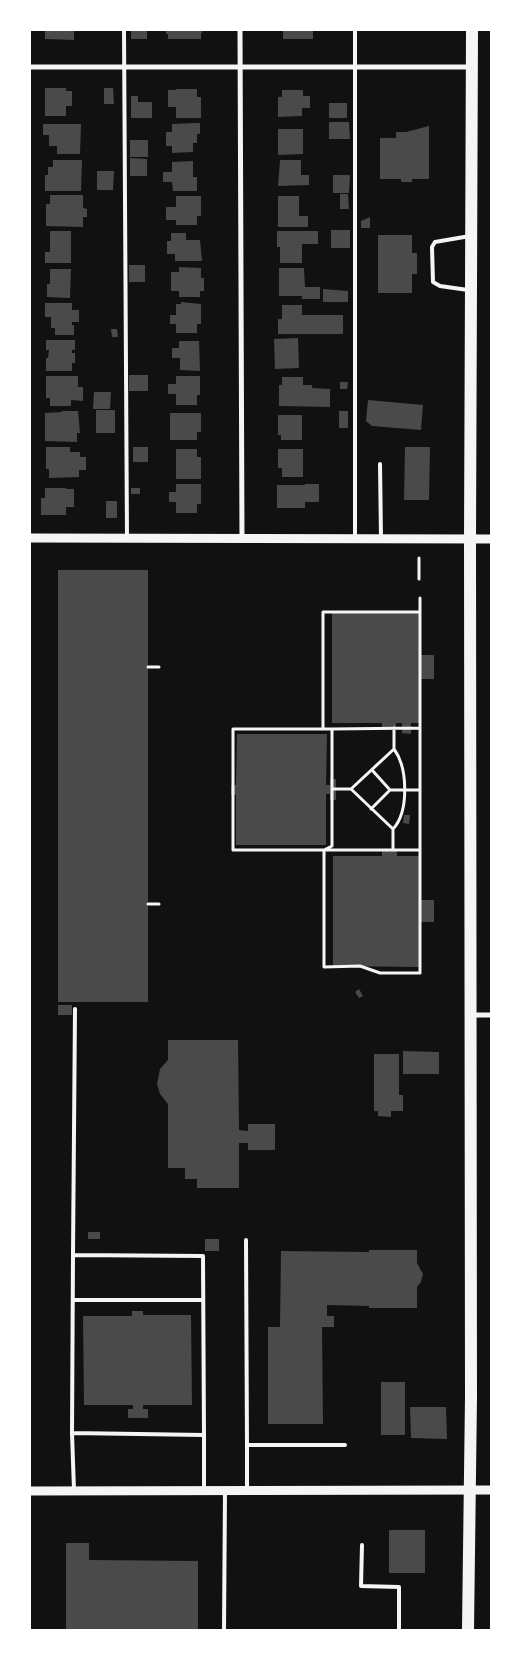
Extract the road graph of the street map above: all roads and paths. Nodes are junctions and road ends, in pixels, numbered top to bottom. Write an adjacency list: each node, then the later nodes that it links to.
1 (124, 30): 6 (lane)
2 (240, 30): 7 (street)
3 (355, 30): 8 (lane)
4 (472, 30): 9 (main road)
5 (30, 67): 6 (street)
6 (124, 67): 7 (street); 14 (lane)
7 (240, 67): 8 (street); 15 (street)
8 (355, 67): 9 (street); 16 (lane)
9 (472, 68): 10 (main road)
10 (472, 235): 11 (main road); 11 (lane)
11 (472, 291): 18 (main road)
12 (380, 464): 17 (lane)
13 (30, 538): 14 (street)
14 (127, 538): 15 (street)
15 (242, 538): 16 (street)
16 (355, 538): 17 (street)
17 (381, 538): 18 (street)
18 (470, 539): 19 (street); 45 (main road)
19 (491, 539)
20 (419, 558): 21 (path)
21 (419, 579)
22 (420, 598): 23 (path)
23 (420, 612): 27 (path); 28 (path)
24 (148, 667): 25 (path)
25 (159, 667)
26 (394, 728): 27 (path); 29 (path); 30 (path)
27 (420, 728): 36 (path)
28 (323, 729): 29 (path); 39 (path)
29 (332, 729): 32 (path)
30 (394, 749): 31 (path); 35 (path)
31 (372, 770): 33 (path); 34 (path)
32 (332, 790): 33 (path); 39 (path)
33 (351, 790): 37 (path)
34 (390, 790): 35 (path); 37 (path)
35 (404, 790): 36 (path); 38 (path)
36 (420, 790): 41 (path)
37 (371, 809): 38 (path)
38 (393, 829): 40 (path)
39 (324, 850): 40 (path); 41 (path)
40 (393, 850): 41 (path)
41 (420, 850)
42 (148, 904): 43 (path)
43 (159, 904)
44 (75, 1009): 48 (lane)
45 (472, 1015): 46 (street); 55 (main road)
46 (491, 1015)
47 (246, 1240): 53 (lane)
48 (73, 1255): 49 (lane); 50 (lane)
49 (73, 1300): 50 (lane); 51 (lane)
50 (203, 1300): 52 (lane)
51 (72, 1433): 52 (lane); 58 (lane)
52 (204, 1435): 59 (lane)
53 (247, 1445): 54 (lane); 61 (lane)
54 (345, 1445)
55 (469, 1490): 56 (street); 61 (street); 65 (main road)
56 (491, 1490)
57 (30, 1491): 58 (street)
58 (74, 1491): 59 (street)
59 (204, 1491): 60 (street)
60 (224, 1491): 61 (street); 63 (lane)
61 (247, 1491)
62 (362, 1545): 64 (lane)
63 (224, 1630)
64 (400, 1630)
65 (468, 1630)

